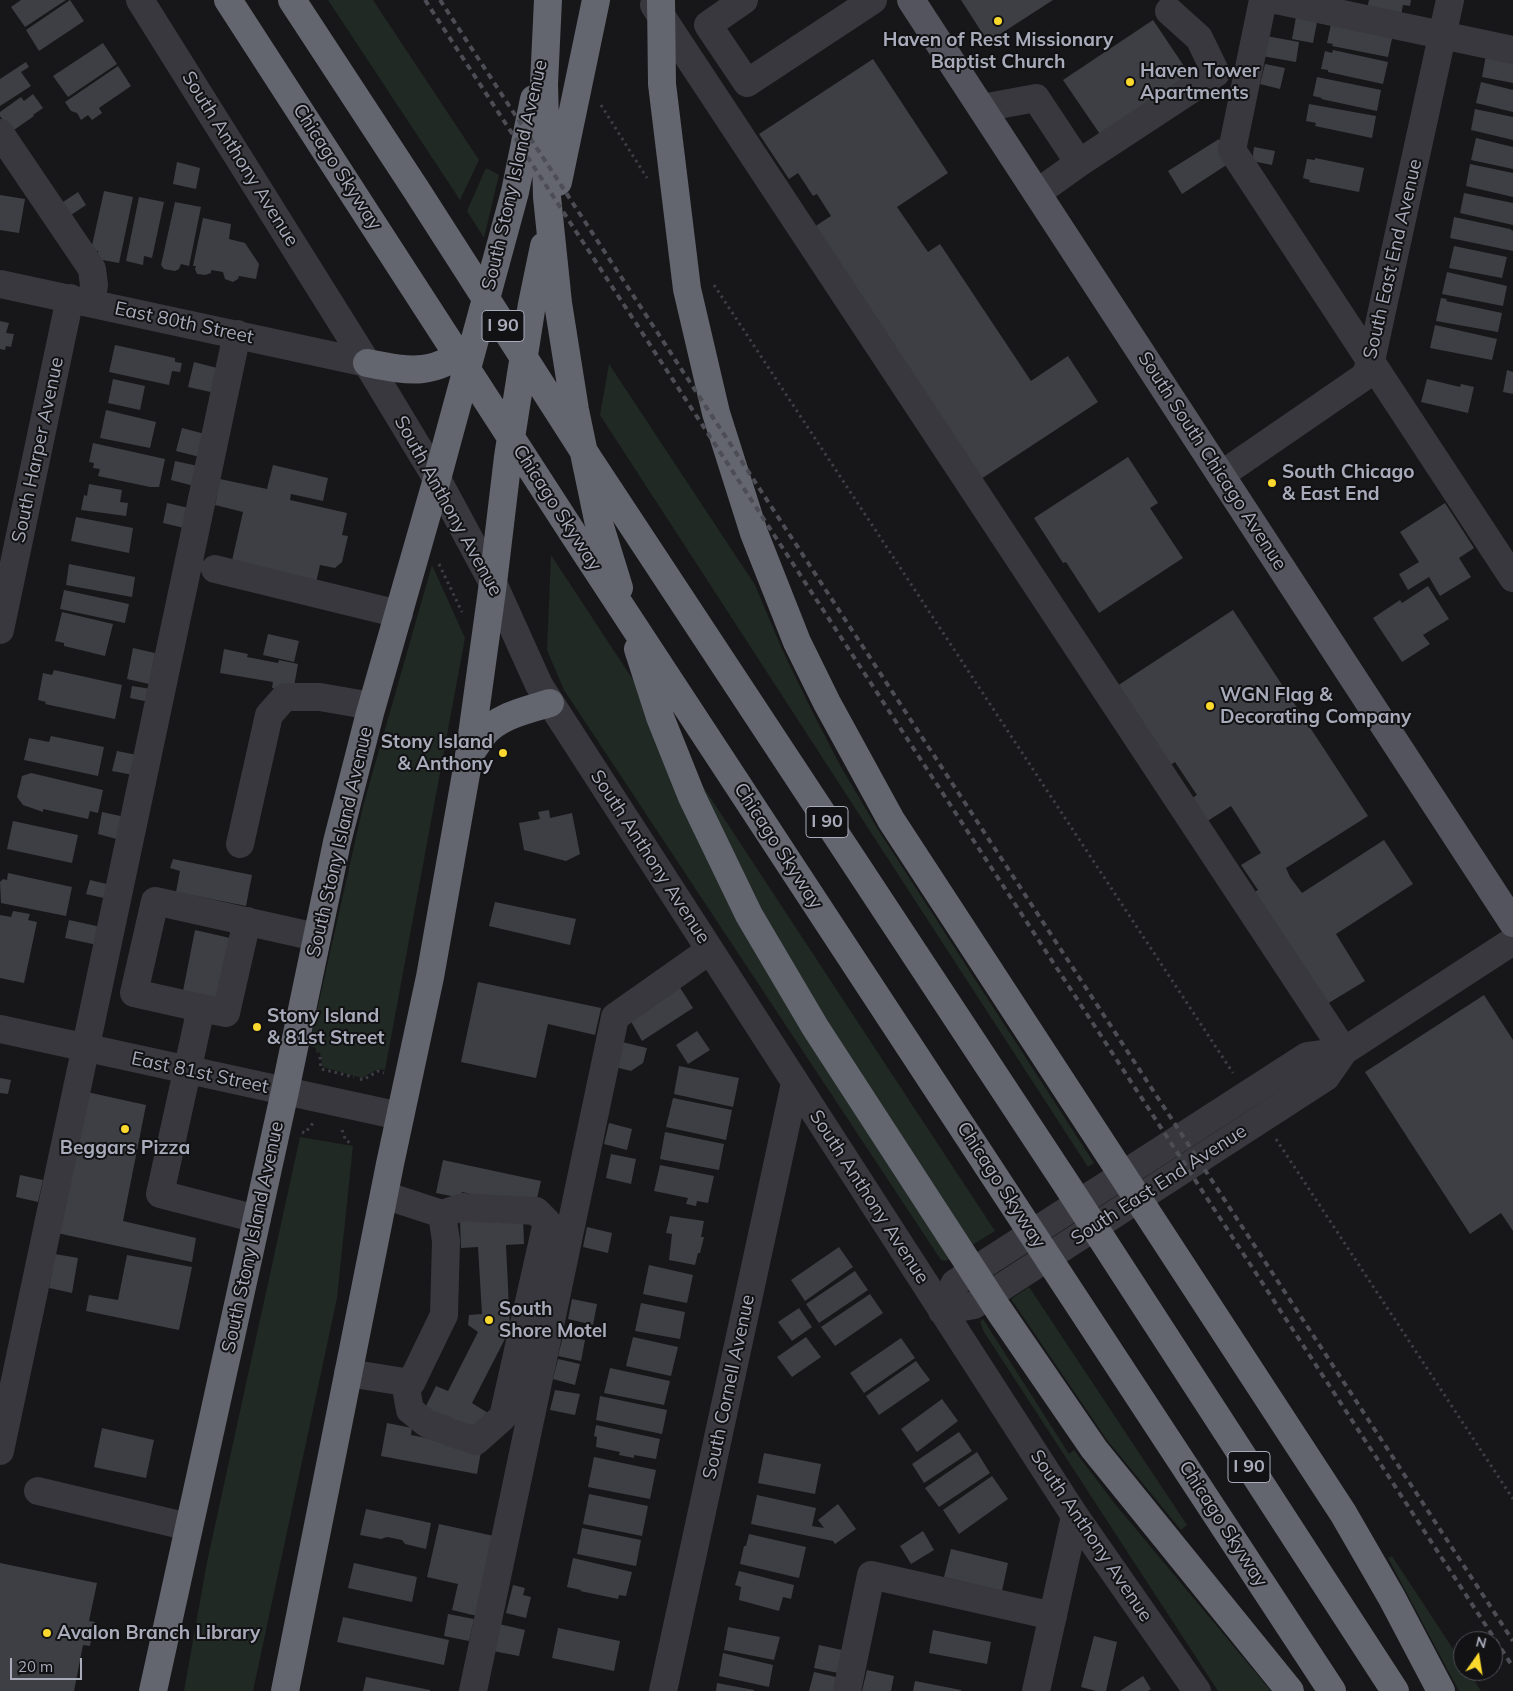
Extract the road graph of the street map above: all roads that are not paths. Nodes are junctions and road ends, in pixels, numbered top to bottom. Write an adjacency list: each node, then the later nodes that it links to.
1 (140, 0): 27 (street, South Anthony Avenue)
2 (228, 0): 71 (highway, Chicago Skyway / I 90)
3 (292, 0): 72 (highway, I 90)
4 (548, 0): 70 (highway)
5 (554, 0): 25 (highway, South Stony Island Avenue)
6 (596, 0): 32 (highway)
7 (651, 0): 47 (street)
8 (661, 0): 73 (highway)
9 (744, 0): 10 (street)
10 (873, 0)
11 (911, 0): 18 (main road, South South Chicago Avenue)
12 (1263, 0): 26 (street)
13 (1276, 0): 16 (street)
14 (1450, 0): 16 (street, South East End Avenue)
15 (1169, 11): 20 (street)
16 (1442, 35): 17 (street); 26 (street, South East End Avenue)
17 (1513, 50)
18 (982, 108): 20 (street); 21 (main road, South South Chicago Avenue)
19 (0, 132): 23 (street, South Harper Avenue)
20 (1079, 163): 21 (street)
21 (1037, 193): 28 (main road, South South Chicago Avenue)
22 (0, 284): 23 (street, East 80th Street)
23 (80, 301): 24 (street, East 80th Street); 34 (street, South Harper Avenue)
24 (237, 334): 27 (street, East 80th Street); 46 (street)
25 (474, 344): 27 (highway); 29 (highway, South Stony Island Avenue)
26 (1371, 361): 28 (street, South East End Avenue); 31 (street)
27 (367, 363): 29 (street, South Anthony Avenue)
28 (1221, 475): 40 (main road, South South Chicago Avenue)
29 (438, 478): 32 (street, South Anthony Avenue); 33 (highway, South Stony Island Avenue)
30 (215, 569): 33 (street)
31 (1513, 578)
32 (493, 583): 35 (street, South Anthony Avenue); 37 (highway)
33 (399, 614): 36 (highway, South Stony Island Avenue)
34 (0, 630)
35 (550, 703): 37 (highway); 43 (street, South Anthony Avenue)
36 (372, 706): 38 (street); 41 (highway, South Stony Island Avenue)
37 (469, 757): 51 (highway)
38 (240, 844)
39 (247, 921): 41 (street); 44 (street); 44 (street)
40 (1513, 923)
41 (316, 937): 50 (highway, South Stony Island Avenue)
42 (1513, 941): 47 (street, South East End Avenue)
43 (710, 950): 49 (street, South Anthony Avenue); 65 (street)
44 (201, 1008): 48 (street)
45 (0, 1029): 46 (street, East 81st Street)
46 (86, 1048): 48 (street, East 81st Street); 58 (street)
47 (1344, 1052): 55 (street, South East End Avenue)
48 (186, 1070): 50 (street, East 81st Street); 54 (street)
49 (795, 1083): 55 (street, South Anthony Avenue); 66 (street, South Cornell Avenue)
50 (285, 1091): 51 (street, East 81st Street); 54 (highway, South Stony Island Avenue)
51 (400, 1116): 52 (highway)
52 (384, 1195): 53 (street); 56 (highway)
53 (442, 1214): 57 (street); 57 (street)
54 (257, 1219): 61 (highway, South Stony Island Avenue)
55 (942, 1310): 60 (street, South Anthony Avenue)
56 (348, 1373): 57 (street); 64 (highway)
57 (405, 1382)
58 (0, 1451)
59 (38, 1491): 61 (street)
60 (1075, 1516): 62 (street); 69 (street, South Anthony Avenue)
61 (189, 1527): 63 (highway, South Stony Island Avenue)
62 (1053, 1616): 67 (street); 68 (street)
63 (154, 1691)
64 (285, 1691)
65 (473, 1691)
66 (663, 1691)
67 (846, 1691)
68 (1036, 1691)
69 (1197, 1691)
70 (1290, 1691)
71 (1332, 1691)
72 (1394, 1691)
73 (1441, 1691)

